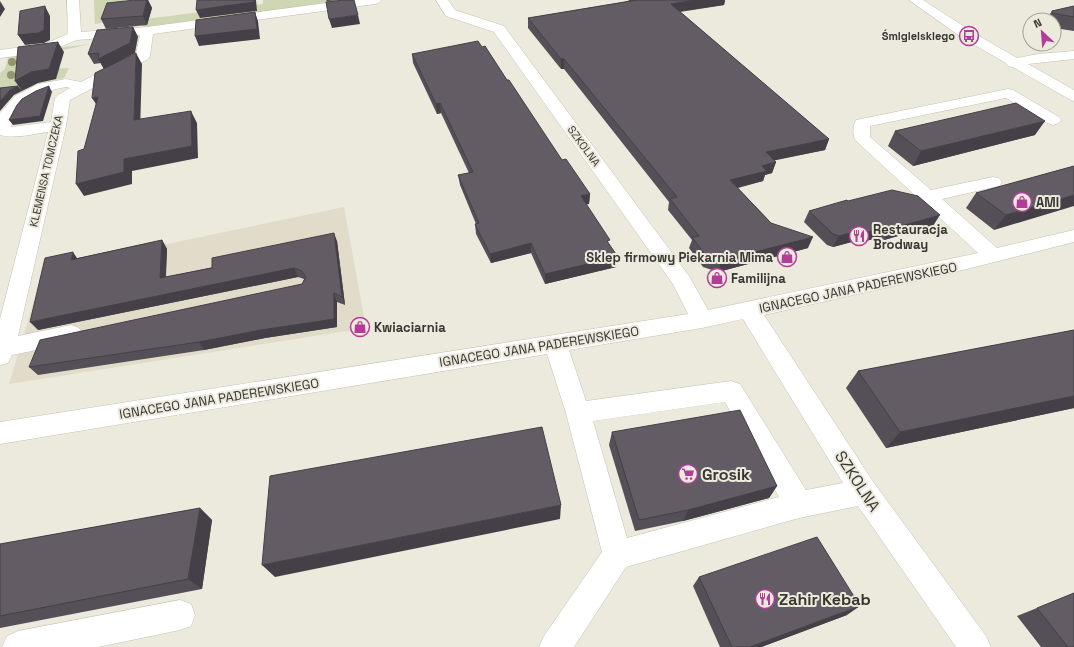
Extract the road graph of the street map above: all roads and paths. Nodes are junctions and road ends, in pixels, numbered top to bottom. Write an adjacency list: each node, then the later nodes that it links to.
1 (73, 0): 7 (street)
2 (375, 0): 5 (street)
3 (442, 0): 21 (street, SZKOLNA)
4 (915, 0): 10 (street)
5 (292, 6): 6 (street)
6 (147, 31): 7 (street); 11 (street, KLEMENSA TOMCZEKA)
7 (75, 36): 8 (street)
8 (0, 54)
9 (1074, 55): 10 (street)
10 (1013, 63): 12 (street)
11 (82, 88): 14 (street, KLEMENSA TOMCZEKA); 15 (street)
12 (1074, 96)
13 (1053, 120): 17 (street)
14 (58, 126): 15 (street); 24 (street, KLEMENSA TOMCZEKA)
15 (3, 133)
16 (993, 182): 17 (street)
17 (927, 197): 19 (street)
18 (1074, 236): 19 (street, IGNACEGO JANA PADEREWSKIEGO)
19 (994, 256): 20 (street, IGNACEGO JANA PADEREWSKIEGO)
20 (749, 310): 21 (street, IGNACEGO JANA PADEREWSKIEGO); 27 (street, SZKOLNA)
21 (702, 320): 23 (street, IGNACEGO JANA PADEREWSKIEGO)
22 (93, 330): 24 (street)
23 (555, 344): 25 (street); 26 (street, IGNACEGO JANA PADEREWSKIEGO)
24 (2, 352)
25 (578, 413): 28 (street); 29 (street)
26 (0, 433)
27 (864, 492): 28 (street); 33 (street, SZKOLNA)
28 (799, 505): 29 (street)
29 (617, 555): 32 (street)
30 (180, 615): 31 (street)
31 (18, 647)
32 (556, 647)
33 (975, 647)

